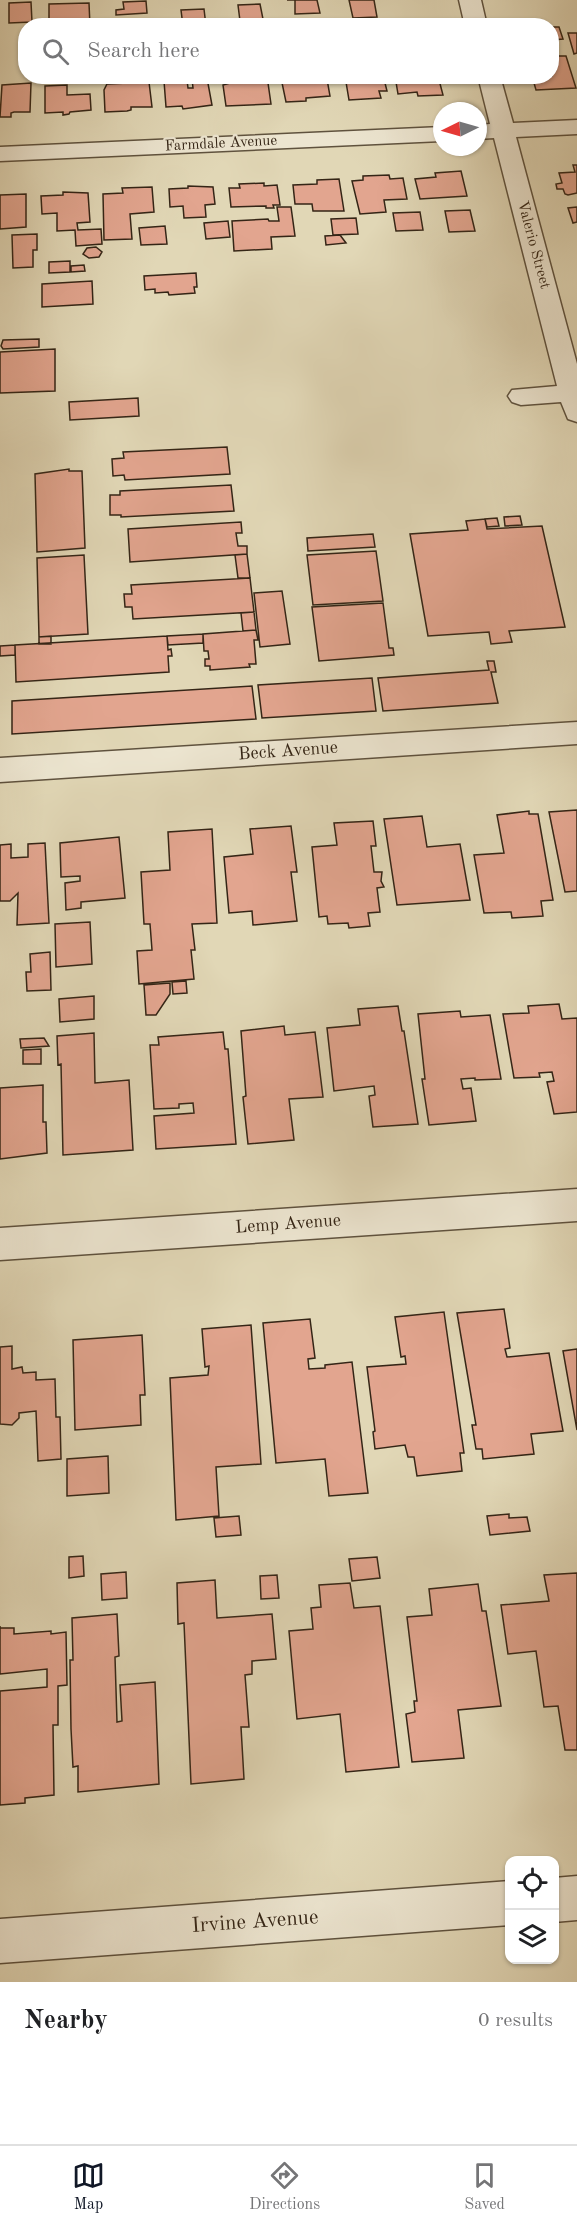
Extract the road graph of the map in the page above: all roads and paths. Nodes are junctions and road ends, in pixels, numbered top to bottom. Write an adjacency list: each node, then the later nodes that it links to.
1 (470, 0): 2 (street)
2 (474, 18)
3 (491, 84): 5 (street, Valerio Street)
4 (577, 127): 5 (street)
5 (503, 131): 6 (street); 10 (street, Valerio Street)
6 (487, 132)
7 (433, 134): 8 (street, Farmdale Avenue)
8 (0, 154)
9 (521, 396): 10 (street)
10 (575, 399)
11 (577, 733): 12 (street, Beck Avenue)
12 (0, 770)
13 (577, 1205): 14 (street, Lemp Avenue)
14 (0, 1244)
15 (577, 1898): 16 (street)
16 (559, 1900)
17 (505, 1903): 18 (street, Irvine Avenue)
18 (0, 1941)

